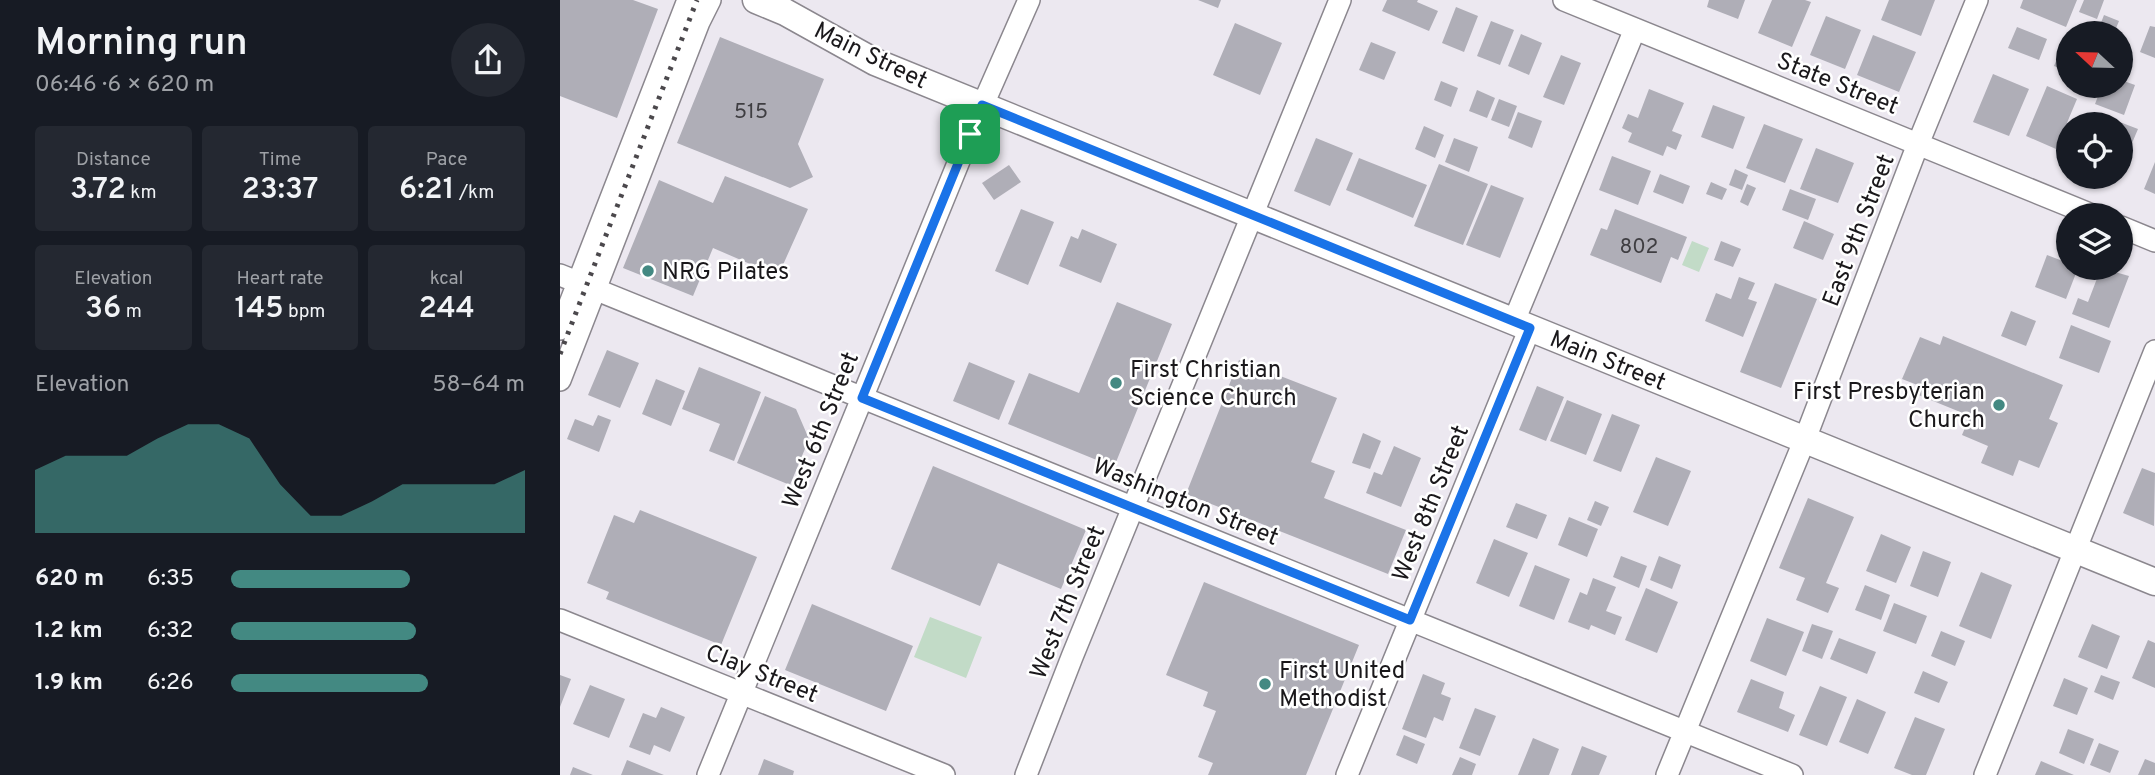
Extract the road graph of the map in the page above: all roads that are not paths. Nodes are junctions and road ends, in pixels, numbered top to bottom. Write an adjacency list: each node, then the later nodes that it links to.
1 (688, 0): 15 (street)
2 (710, 0): 15 (street)
3 (756, 0): 9 (main road, Main Street)
4 (1029, 0): 9 (street, West 6th Street)
5 (1340, 0): 12 (street, West 7th Street)
6 (1564, 0): 8 (street, State Street)
7 (1977, 0): 10 (street, East 9th Street)
8 (1635, 29): 10 (street, State Street); 16 (street, West 8th Street)
9 (982, 105): 12 (main road, Main Street); 20 (street, West 6th Street)
10 (1918, 145): 11 (street, State Street); 21 (street, East 9th Street)
11 (2062, 203)
12 (1254, 215): 16 (main road, Main Street); 22 (street, West 7th Street)
13 (2133, 232): 14 (street)
14 (2155, 241)
15 (578, 283): 17 (street); 19 (street); 20 (street, Washington Street)
16 (1522, 325): 21 (main road, Main Street); 26 (street, West 8th Street)
17 (560, 329)
18 (2155, 351): 23 (street)
19 (560, 380)
20 (862, 398): 22 (street, Washington Street); 27 (street, West 6th Street)
21 (1805, 439): 23 (main road, Main Street); 28 (street, East 9th Street)
22 (1133, 508): 26 (street, Washington Street); 31 (street, West 7th Street)
23 (2076, 550): 24 (main road, Main Street); 35 (street)
24 (2155, 582)
25 (560, 620): 27 (street, Clay Street)
26 (1410, 620): 28 (street, Washington Street); 32 (street, West 8th Street)
27 (741, 693): 29 (street, West 6th Street); 30 (street, Clay Street)
28 (1685, 732): 33 (street, East 9th Street); 34 (street, Washington Street)
29 (708, 775)
30 (944, 775)
31 (1026, 775)
32 (1347, 775)
33 (1667, 775)
34 (1791, 775)
35 (1985, 775)

